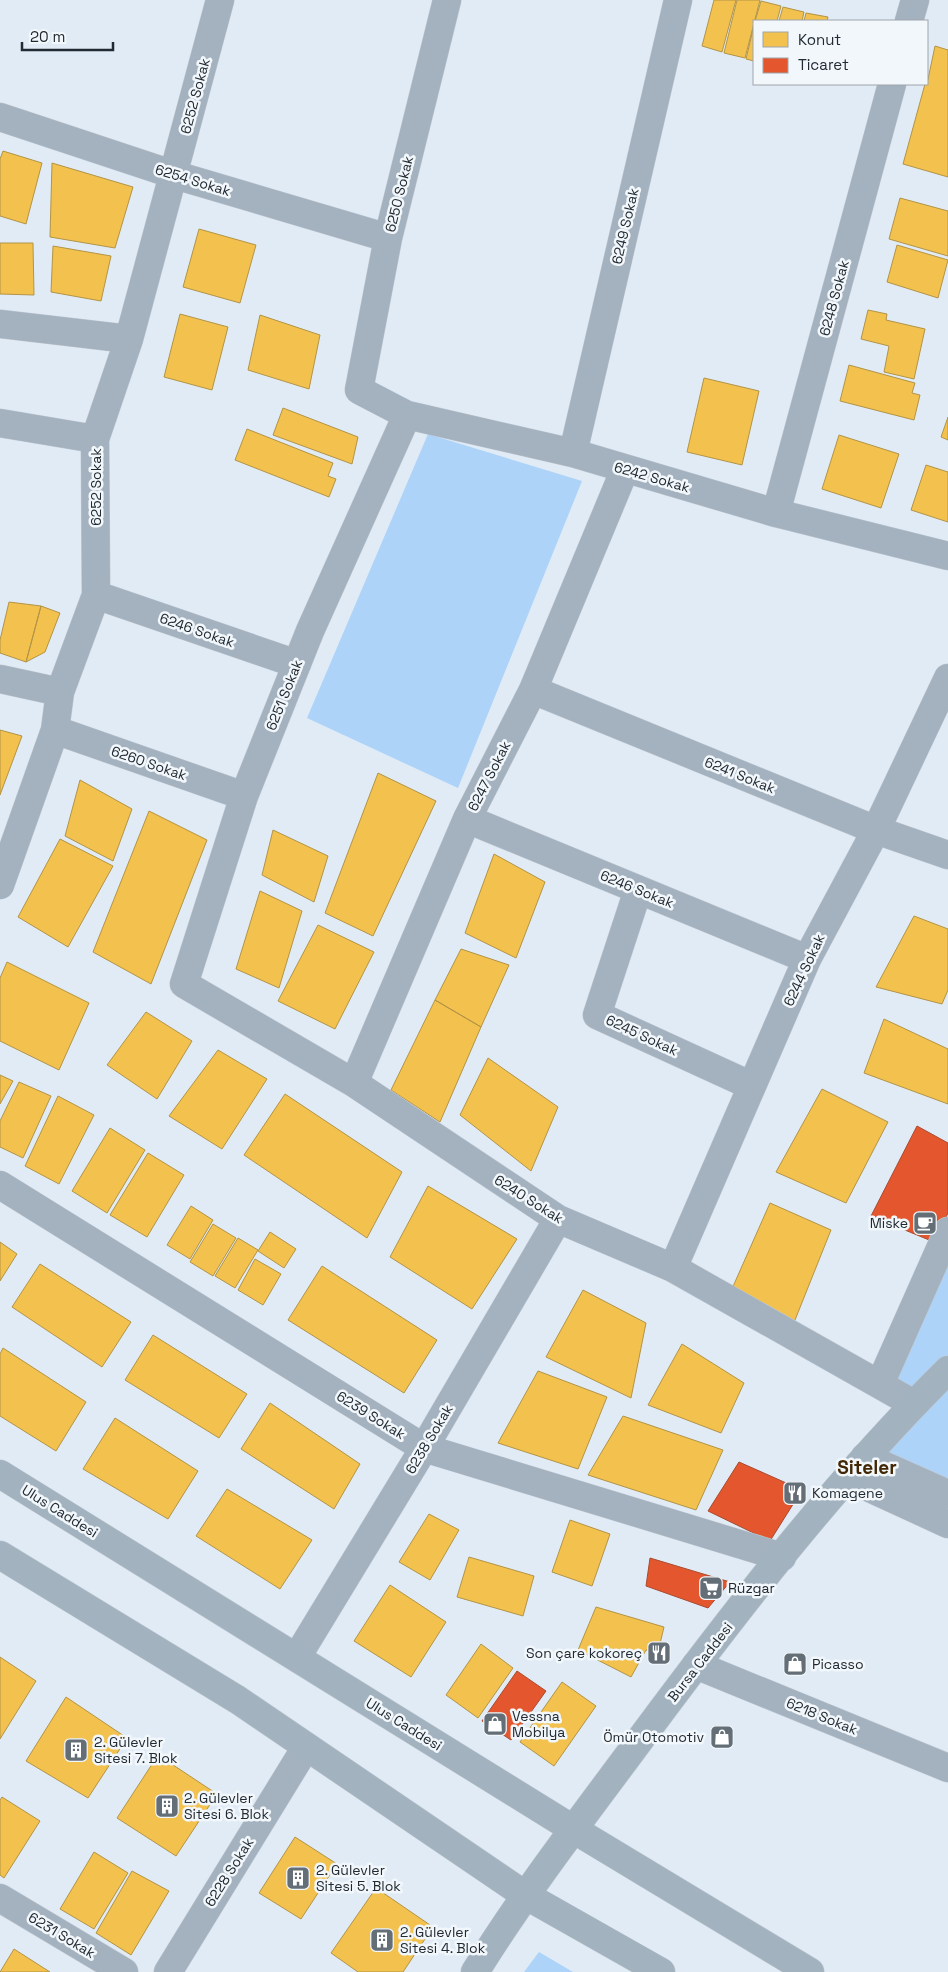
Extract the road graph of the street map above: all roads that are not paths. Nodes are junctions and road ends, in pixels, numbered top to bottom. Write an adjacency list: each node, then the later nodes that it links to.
1 (220, 0): 8 (street, 6252 Sokak)
2 (447, 0): 9 (street, 6250 Sokak)
3 (678, 0): 16 (street, 6249 Sokak)
4 (915, 0): 5 (street)
5 (909, 20)
6 (892, 85): 18 (street, 6248 Sokak)
7 (0, 117): 8 (street, 6254 Sokak)
8 (174, 175): 9 (street, 6254 Sokak); 11 (street, 6252 Sokak)
9 (388, 238): 12 (street, 6250 Sokak)
10 (0, 324): 11 (street)
11 (129, 338): 15 (street, 6252 Sokak)
12 (359, 390): 13 (street, 6242 Sokak)
13 (407, 414): 16 (street, 6242 Sokak); 21 (street, 6251 Sokak)
14 (0, 423): 15 (street)
15 (95, 439): 20 (street, 6252 Sokak)
16 (573, 453): 17 (street, 6242 Sokak)
17 (625, 469): 18 (street, 6242 Sokak); 24 (street, 6247 Sokak)
18 (776, 513): 19 (street, 6242 Sokak)
19 (948, 556)
20 (96, 595): 21 (street, 6246 Sokak); 25 (street, 6252 Sokak)
21 (297, 664): 27 (street, 6251 Sokak)
22 (948, 678): 29 (street, 6244 Sokak)
23 (0, 679): 25 (street)
24 (533, 690): 28 (street, 6247 Sokak); 29 (street, 6241 Sokak)
25 (60, 692): 26 (street, 6252 Sokak)
26 (55, 730): 27 (street, 6260 Sokak); 31 (street, 6252 Sokak)
27 (244, 796): 34 (street, 6251 Sokak)
28 (466, 819): 32 (street, 6246 Sokak); 35 (street, 6247 Sokak)
29 (876, 830): 30 (street, 6241 Sokak); 33 (street, 6244 Sokak)
30 (948, 855)
31 (3, 868)
32 (638, 890): 33 (street, 6246 Sokak); 36 (street, 6245 Sokak)
33 (807, 959): 36 (street, 6244 Sokak)
34 (184, 984): 35 (street, 6240 Sokak)
35 (354, 1083): 38 (street, 6240 Sokak)
36 (752, 1086): 40 (street, 6244 Sokak)
37 (0, 1185): 44 (street, 6239 Sokak)
38 (558, 1219): 40 (street, 6240 Sokak); 44 (street, 6238 Sokak)
39 (948, 1231): 42 (street)
40 (673, 1268): 42 (street, 6240 Sokak)
41 (948, 1370): 43 (main road, Bursa Caddesi)
42 (880, 1384): 43 (street, 6240 Sokak)
43 (914, 1404): 45 (main road, Bursa Caddesi)
44 (424, 1448): 51 (street, 6239 Sokak); 52 (street, 6238 Sokak)
45 (865, 1457): 47 (main road, Bursa Caddesi); 48 (street)
46 (0, 1474): 52 (main road, Ulus Caddesi)
47 (848, 1478): 49 (street); 51 (main road, Bursa Caddesi)
48 (948, 1494)
49 (948, 1524)
50 (0, 1555): 54 (main road)
51 (782, 1558): 53 (main road, Bursa Caddesi)
52 (297, 1657): 56 (main road, Ulus Caddesi)
53 (696, 1665): 55 (street, 6218 Sokak); 56 (main road, Bursa Caddesi)
54 (306, 1747): 57 (main road); 60 (street, 6228 Sokak)
55 (948, 1768)
56 (573, 1829): 57 (main road, Bursa Caddesi); 63 (main road, Ulus Caddesi)
57 (525, 1895): 61 (main road, Bursa Caddesi); 62 (main road)
58 (0, 1898): 59 (street, 6231 Sokak)
59 (124, 1972)
60 (168, 1972)
61 (475, 1972)
62 (661, 1972)
63 (810, 1972)

